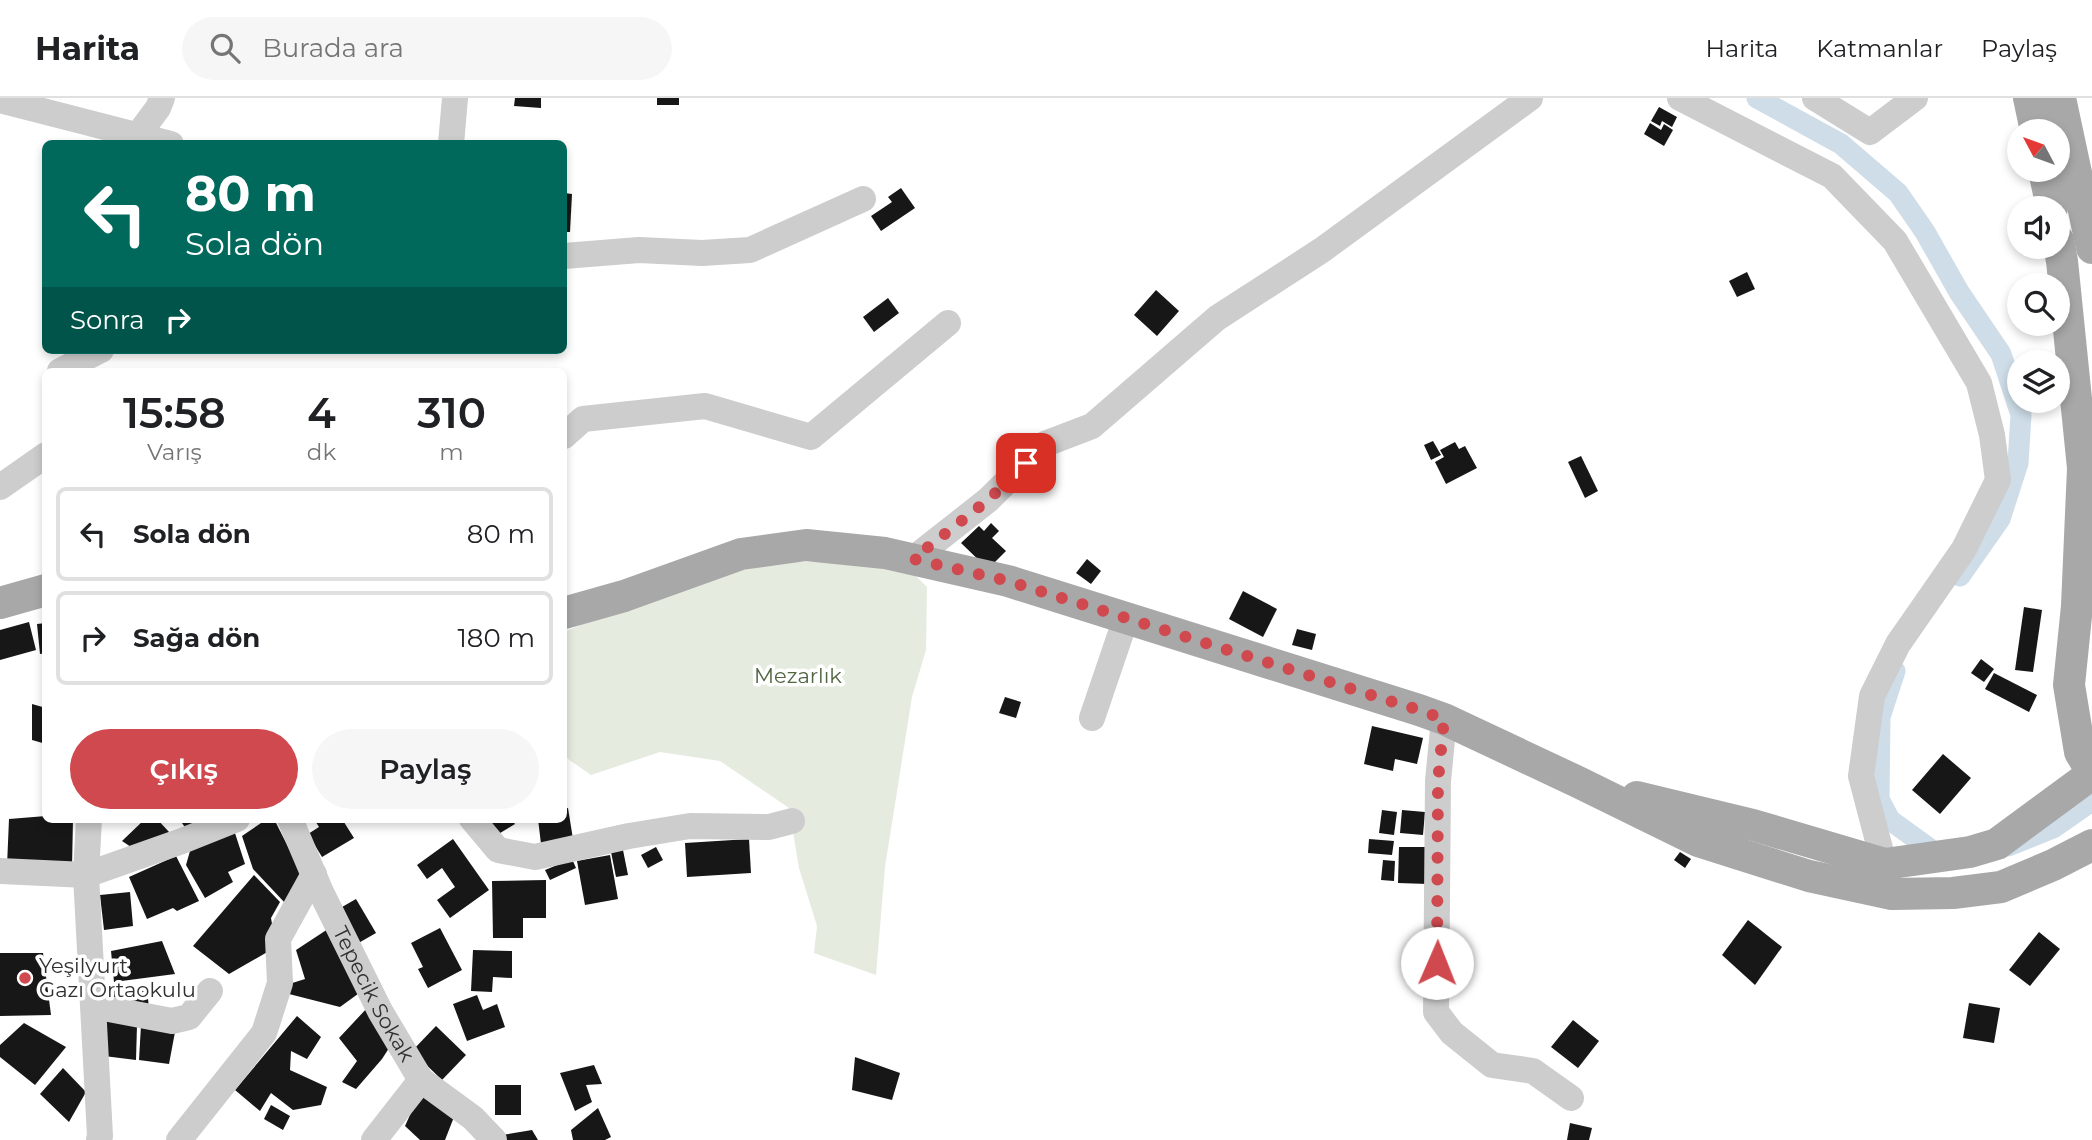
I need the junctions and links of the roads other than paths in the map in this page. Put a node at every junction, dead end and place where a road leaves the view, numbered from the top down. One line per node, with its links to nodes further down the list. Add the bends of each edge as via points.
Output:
1 (162, 98): 11 (street)
2 (455, 98): 13 (street)
3 (1530, 98): 24 (street, via 1322,250 1217,318 1092,426 1045,444 988,500)
4 (1680, 98): 39 (street, via 1832,176 1895,241 1979,383 1998,480 1964,549 1898,644 1872,696 1861,776)
5 (1815, 98): 6 (street, via 1870,132)
6 (1915, 98)
7 (2029, 98): 10 (main road)
8 (2060, 98): 15 (main road)
9 (0, 100): 11 (street)
10 (2033, 119)
11 (138, 135): 12 (street)
12 (156, 140)
13 (451, 140)
14 (863, 199): 16 (street, via 750,250)
15 (2092, 248)
16 (567, 256)
17 (2062, 259): 31 (main road, via 2083,468 2069,685 2080,752)
18 (948, 323): 21 (street, via 811,437 705,407 583,419)
19 (93, 354): 20 (street)
20 (66, 368)
21 (567, 433)
22 (42, 458): 23 (street)
23 (0, 487)
24 (913, 559): 27 (main road, via 806,545 741,554); 28 (main road, via 1008,581)
25 (42, 591): 26 (main road)
26 (0, 603)
27 (567, 612)
28 (1126, 618): 29 (street); 30 (main road)
29 (1092, 718)
30 (1444, 719): 32 (main road); 47 (street, via 1438,781 1436,1012 1452,1033 1492,1065 1533,1071)
31 (2092, 773): 39 (main road, via 1997,844)
32 (1578, 782): 39 (main road, via 1753,825); 43 (main road, via 1698,841 1809,876)
33 (792, 821): 37 (street, via 769,827 691,827 535,857 498,850)
34 (89, 823): 42 (street)
35 (227, 823): 42 (street)
36 (292, 823): 41 (street, Tepecik Sokak)
37 (475, 823)
38 (2092, 845): 43 (main road, via 2001,887)
39 (1885, 864): 43 (street)
40 (0, 870): 42 (street)
41 (314, 874): 46 (street, Tepecik Sokak, via 380,1011); 49 (street, via 278,939 280,983 264,1033)
42 (86, 875): 45 (street)
43 (1892, 894)
44 (210, 991): 45 (street, via 189,1017 172,1021)
45 (93, 1006): 48 (street)
46 (421, 1080): 50 (street); 51 (street, Tepecik Sokak, via 473,1118)
47 (1571, 1098)
48 (102, 1138)
49 (179, 1140)
50 (374, 1140)
51 (494, 1140)

